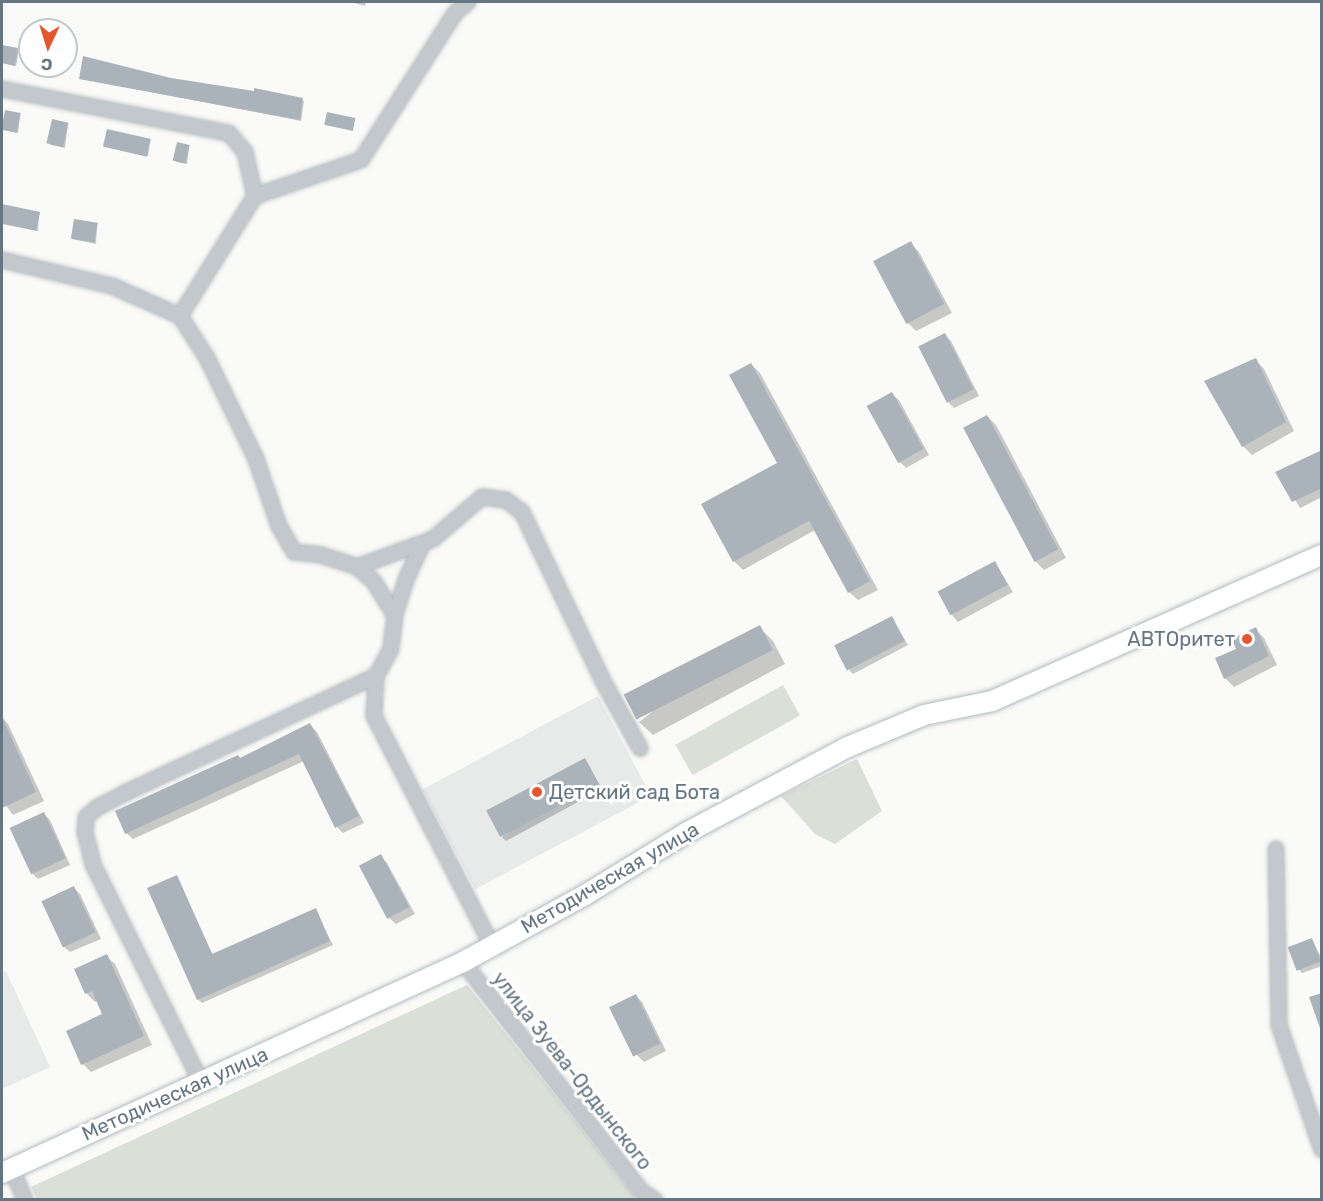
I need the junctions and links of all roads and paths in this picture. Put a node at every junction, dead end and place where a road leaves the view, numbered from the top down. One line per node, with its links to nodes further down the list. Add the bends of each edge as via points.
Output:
1 (468, 2): 3 (street, via 455,13 361,160)
2 (2, 89): 3 (street, via 229,133 245,152)
3 (255, 196): 5 (street)
4 (2, 260): 5 (street, via 112,286)
5 (180, 316): 8 (street, via 207,358 256,459 279,526 294,552 321,555)
6 (422, 545): 8 (street); 9 (street); 11 (street, via 482,497 506,501 522,512 603,681)
7 (1322, 555): 13 (main road, Методическая улица, via 992,701 924,716 848,747 686,833)
8 (357, 567): 9 (street, via 374,582)
9 (395, 615): 10 (street, via 391,649)
10 (376, 676): 13 (street, via 374,717); 15 (street, via 98,807 86,817 85,833 93,864)
11 (640, 748)
12 (1276, 849): 16 (street, via 1279,1025)
13 (492, 946): 14 (main road, Методическая улица)
14 (463, 962): 15 (main road, Методическая улица); 19 (street, улица Зуева-Ордынского, via 641,1191)
15 (201, 1082): 17 (main road, Методическая улица)
16 (1322, 1150)
17 (6, 1171): 18 (street)
18 (25, 1200)
19 (655, 1200)

